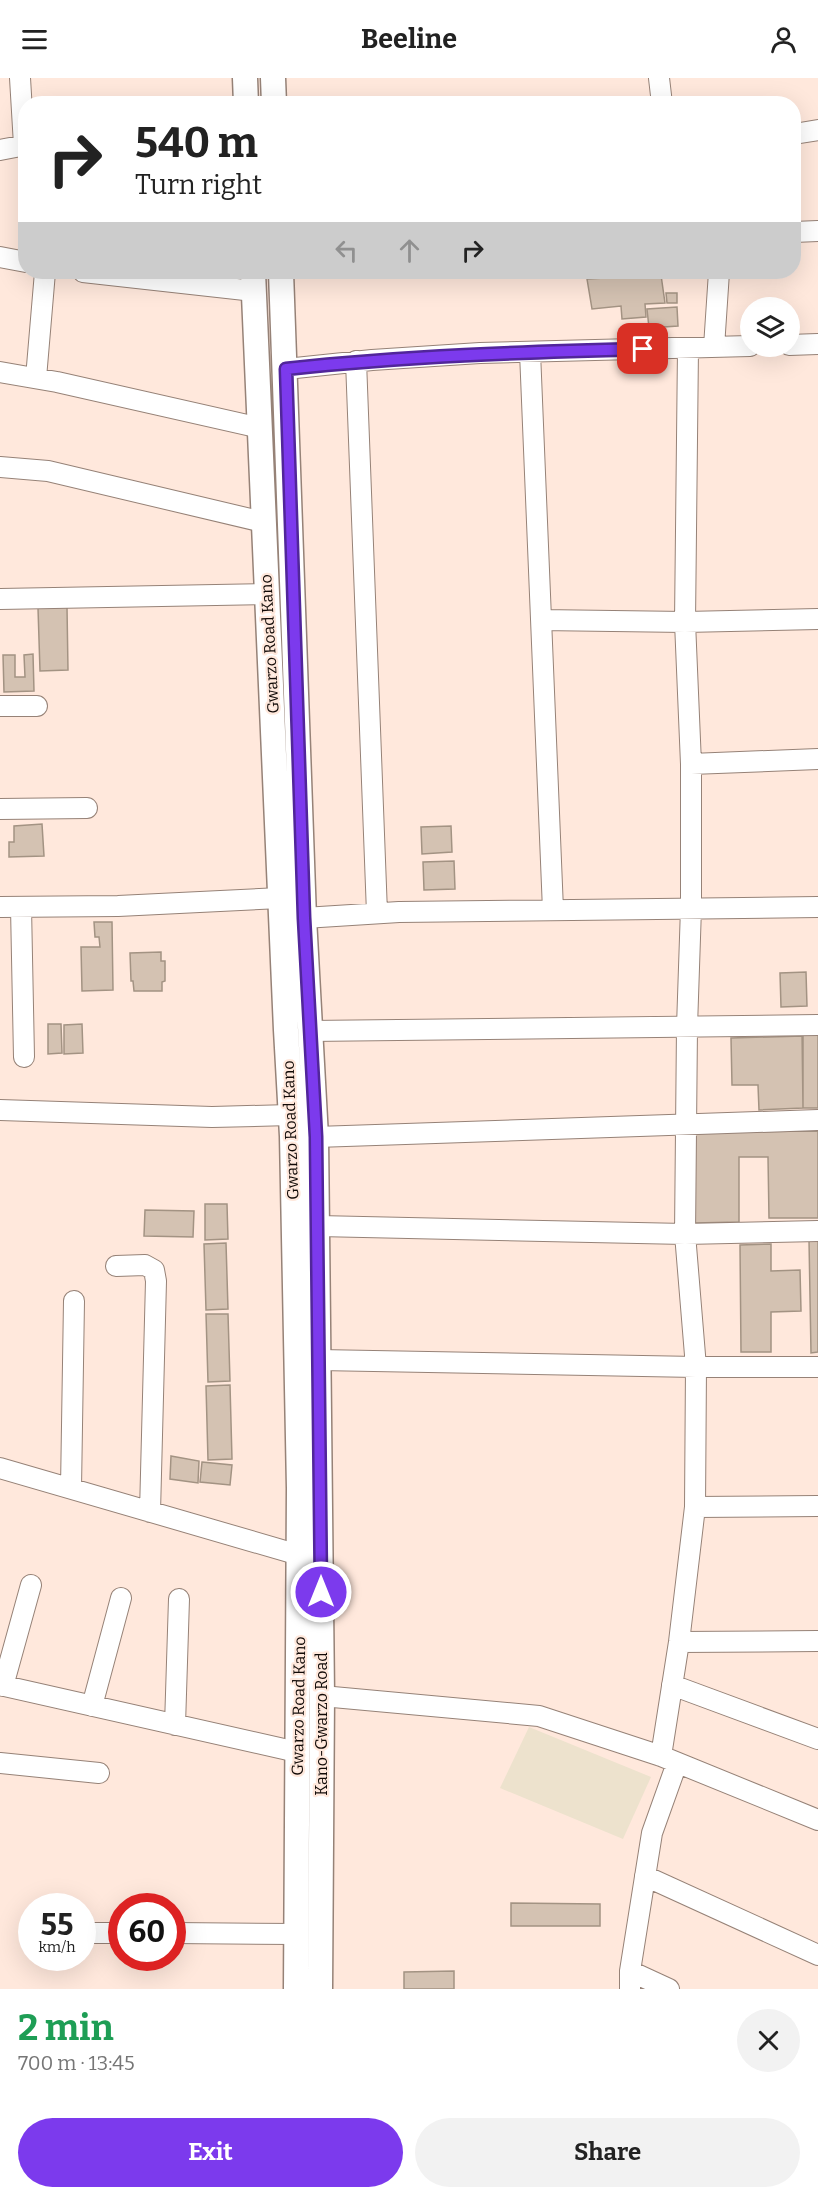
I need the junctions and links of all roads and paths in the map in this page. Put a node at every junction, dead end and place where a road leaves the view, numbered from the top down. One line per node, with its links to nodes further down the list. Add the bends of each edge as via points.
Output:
1 (20, 78): 5 (street)
2 (245, 78): 6 (main road)
3 (273, 78): 7 (main road)
4 (659, 78): 8 (street)
5 (21, 96)
6 (246, 96)
7 (274, 96)
8 (661, 96)
9 (818, 130): 10 (street)
10 (801, 133)
11 (18, 146): 12 (street)
12 (0, 150)
13 (818, 231): 14 (street)
14 (801, 232)
15 (0, 257): 16 (street)
16 (18, 260)
17 (44, 279): 31 (street)
18 (216, 279): 21 (street)
19 (281, 279): 29 (main road, Kano-Gwarzo Road)
20 (719, 279): 25 (street)
21 (254, 281): 32 (main road, Gwarzo Road Kano)
22 (818, 344): 23 (street)
23 (800, 345)
24 (740, 346): 25 (street)
25 (714, 347): 26 (street)
26 (688, 348): 27 (street); 39 (street)
27 (530, 352): 28 (street); 38 (street)
28 (356, 362): 29 (street); 54 (street)
29 (286, 369): 42 (main road, Kano-Gwarzo Road)
30 (0, 372): 31 (street)
31 (36, 378): 32 (street)
32 (260, 428): 34 (main road, Gwarzo Road Kano)
33 (0, 467): 34 (street, via 48,471)
34 (263, 522): 35 (main road, Gwarzo Road Kano)
35 (267, 594): 36 (street); 43 (main road, Gwarzo Road Kano)
36 (0, 599)
37 (818, 619): 39 (street)
38 (541, 620): 39 (street); 53 (street)
39 (685, 622): 45 (street)
40 (0, 706): 41 (street)
41 (37, 706)
42 (298, 755): 43 (main road); 55 (main road, Kano-Gwarzo Road)
43 (274, 758): 48 (main road, Gwarzo Road Kano)
44 (818, 759): 45 (street)
45 (691, 764): 52 (street)
46 (0, 808): 47 (street)
47 (87, 808)
48 (280, 898): 50 (street); 61 (main road, Gwarzo Road Kano)
49 (0, 907): 50 (street)
50 (21, 907): 59 (street)
51 (818, 907): 52 (street)
52 (691, 908): 53 (street); 57 (street)
53 (553, 910): 54 (street)
54 (377, 913): 55 (street)
55 (304, 918): 58 (main road, Kano-Gwarzo Road)
56 (818, 1025): 57 (street)
57 (687, 1027): 58 (street); 63 (street)
58 (309, 1031): 64 (main road, Kano-Gwarzo Road)
59 (24, 1057)
60 (0, 1110): 61 (street, via 212,1118)
61 (290, 1115): 78 (main road, Gwarzo Road Kano)
62 (818, 1120): 63 (street)
63 (686, 1125): 64 (street); 67 (street)
64 (316, 1137): 65 (main road, Kano-Gwarzo Road)
65 (318, 1226): 67 (street); 70 (main road, Kano-Gwarzo Road)
66 (818, 1231): 67 (street)
67 (685, 1234): 72 (street)
68 (116, 1266): 77 (street, via 145,1265 153,1270 156,1281)
69 (74, 1301): 74 (street)
70 (319, 1360): 72 (street); 86 (main road, Kano-Gwarzo Road)
71 (818, 1366): 72 (street)
72 (696, 1367): 76 (street)
73 (0, 1468): 74 (street)
74 (72, 1488): 77 (street)
75 (818, 1506): 76 (street)
76 (695, 1508): 83 (street)
77 (150, 1512): 78 (street)
78 (298, 1555): 90 (main road, Gwarzo Road Kano)
79 (31, 1585): 85 (street)
80 (121, 1598): 87 (street)
81 (179, 1599): 88 (street)
82 (818, 1641): 83 (street)
83 (679, 1642): 84 (street)
84 (672, 1685): 89 (street); 91 (street)
85 (2, 1686): 87 (street)
86 (322, 1696): 91 (street, via 539,1716); 101 (main road, Kano-Gwarzo Road)
87 (92, 1706): 88 (street)
88 (176, 1725): 90 (street)
89 (818, 1739)
90 (297, 1752): 97 (main road, Gwarzo Road Kano)
91 (669, 1759): 94 (street); 95 (street)
92 (0, 1763): 93 (street)
93 (99, 1773)
94 (818, 1820)
95 (645, 1876): 98 (street); 99 (street)
96 (186, 1933): 97 (street)
97 (297, 1934): 100 (main road, Gwarzo Road Kano)
98 (818, 1955)
99 (630, 1980): 102 (street)
100 (296, 1989)
101 (320, 1989)
102 (669, 1989)

